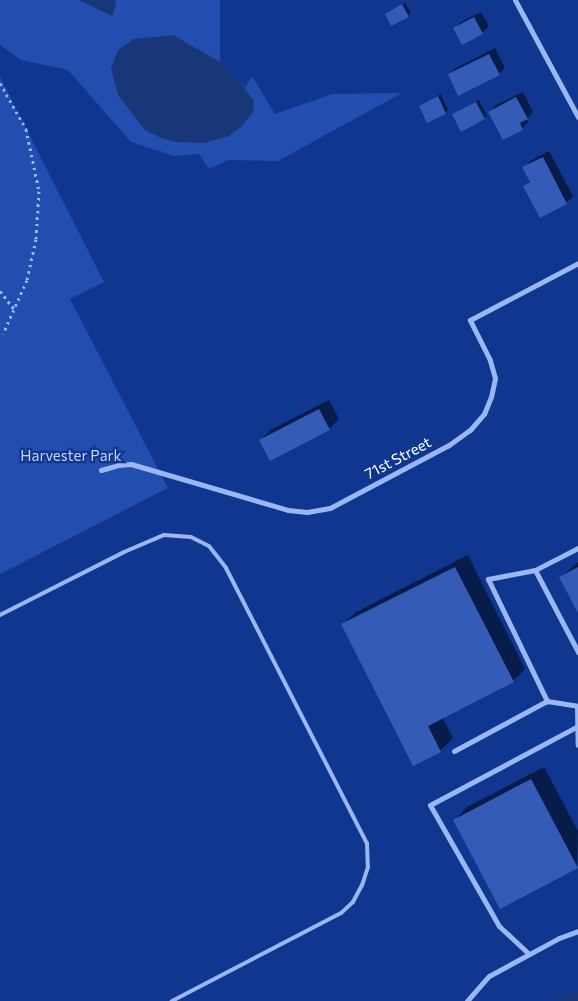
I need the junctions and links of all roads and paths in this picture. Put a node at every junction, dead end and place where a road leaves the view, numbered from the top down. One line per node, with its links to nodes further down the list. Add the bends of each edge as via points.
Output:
1 (515, 0): 3 (street)
2 (0, 83): 6 (path, via 26,128 39,191 36,239 27,280)
3 (578, 117)
4 (578, 263): 8 (street, 71st Street, via 470,320 490,360 494,378 484,414 470,430 449,445 330,508 307,512 288,510 131,464)
5 (0, 291): 6 (path)
6 (15, 310): 7 (path)
7 (3, 334)
8 (101, 470)
9 (578, 548): 10 (street)
10 (535, 570): 12 (street); 13 (street, via 488,579)
11 (0, 615): 20 (lane, via 124,552 164,536 191,537 210,546 226,568 367,844 368,867 362,885 353,902 340,913)
12 (578, 652)
13 (547, 701): 14 (street); 17 (street)
14 (578, 706): 15 (street)
15 (578, 726): 16 (street); 19 (street, via 430,805 499,926)
16 (578, 745)
17 (454, 751)
18 (578, 931): 19 (street)
19 (529, 954): 21 (street, via 489,976)
20 (172, 1001)
21 (467, 1001)

